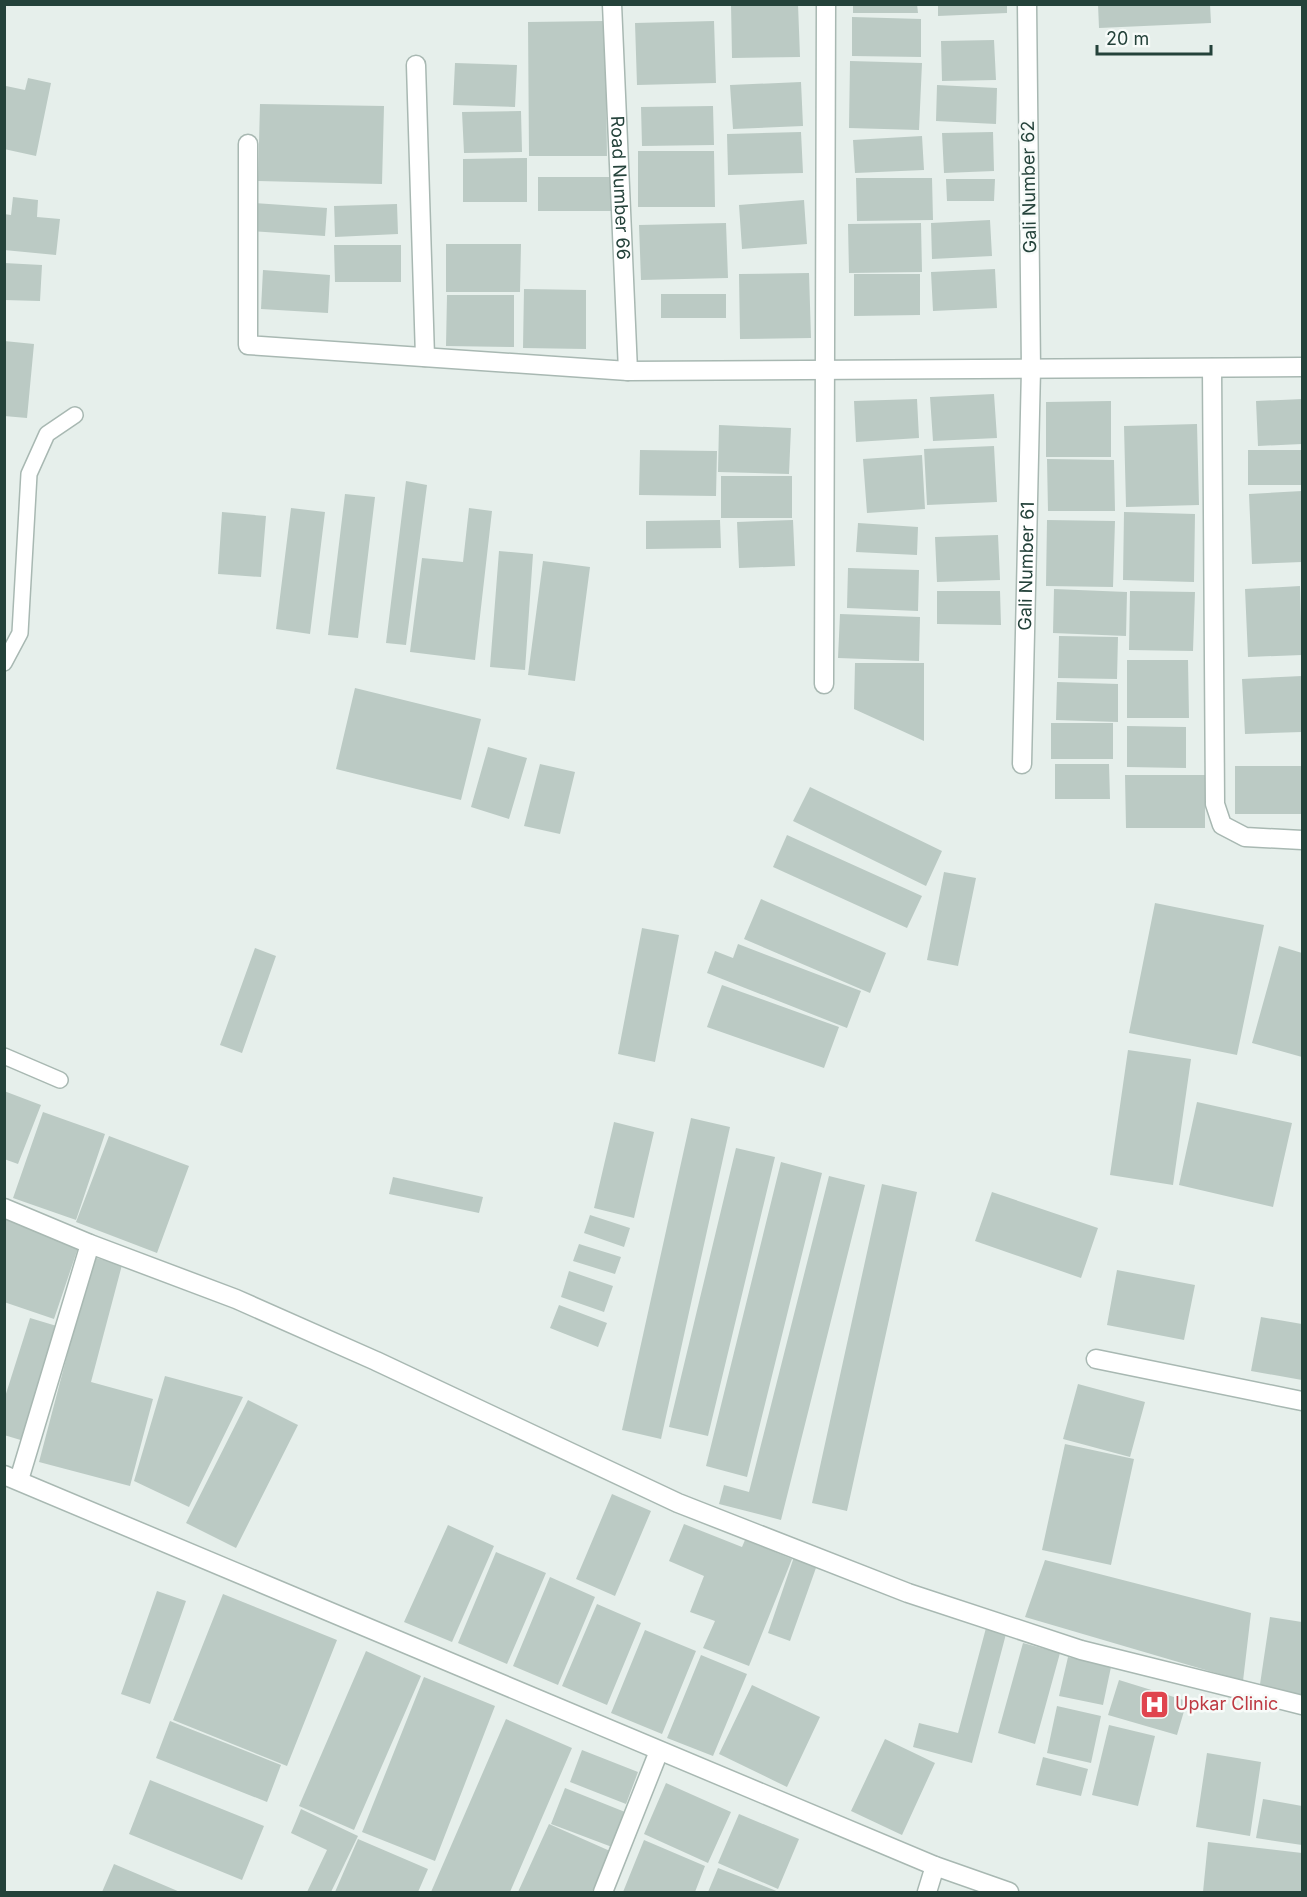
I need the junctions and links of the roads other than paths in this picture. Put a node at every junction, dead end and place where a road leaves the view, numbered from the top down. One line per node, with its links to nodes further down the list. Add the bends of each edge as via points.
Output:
1 (612, 4): 11 (street, Road Number 66)
2 (826, 4): 10 (street)
3 (1027, 4): 9 (street, Gali Number 62)
4 (416, 65): 6 (street)
5 (248, 144): 6 (street, via 248,345)
6 (425, 357): 11 (street)
7 (1302, 367): 8 (street)
8 (1212, 368): 9 (street); 16 (street, via 1215,804 1222,825 1245,837)
9 (1031, 369): 10 (street); 15 (street, Gali Number 61)
10 (825, 370): 11 (street); 14 (street)
11 (628, 371)
12 (75, 415): 13 (lane, via 47,434 29,474 20,633)
13 (4, 663)
14 (824, 684)
15 (1022, 764)
16 (1302, 840)
17 (4, 1056): 18 (lane)
18 (60, 1080)
19 (4, 1208): 20 (street)
20 (90, 1244): 23 (street); 24 (street, via 279,1318 678,1503 908,1593 1081,1650)
21 (1096, 1359): 22 (street)
22 (1302, 1401)
23 (12, 1478): 25 (street)
24 (1302, 1705)
25 (659, 1751): 26 (street); 27 (street)
26 (935, 1866): 28 (street); 29 (street)
27 (603, 1893)
28 (927, 1893)
29 (1009, 1893)

